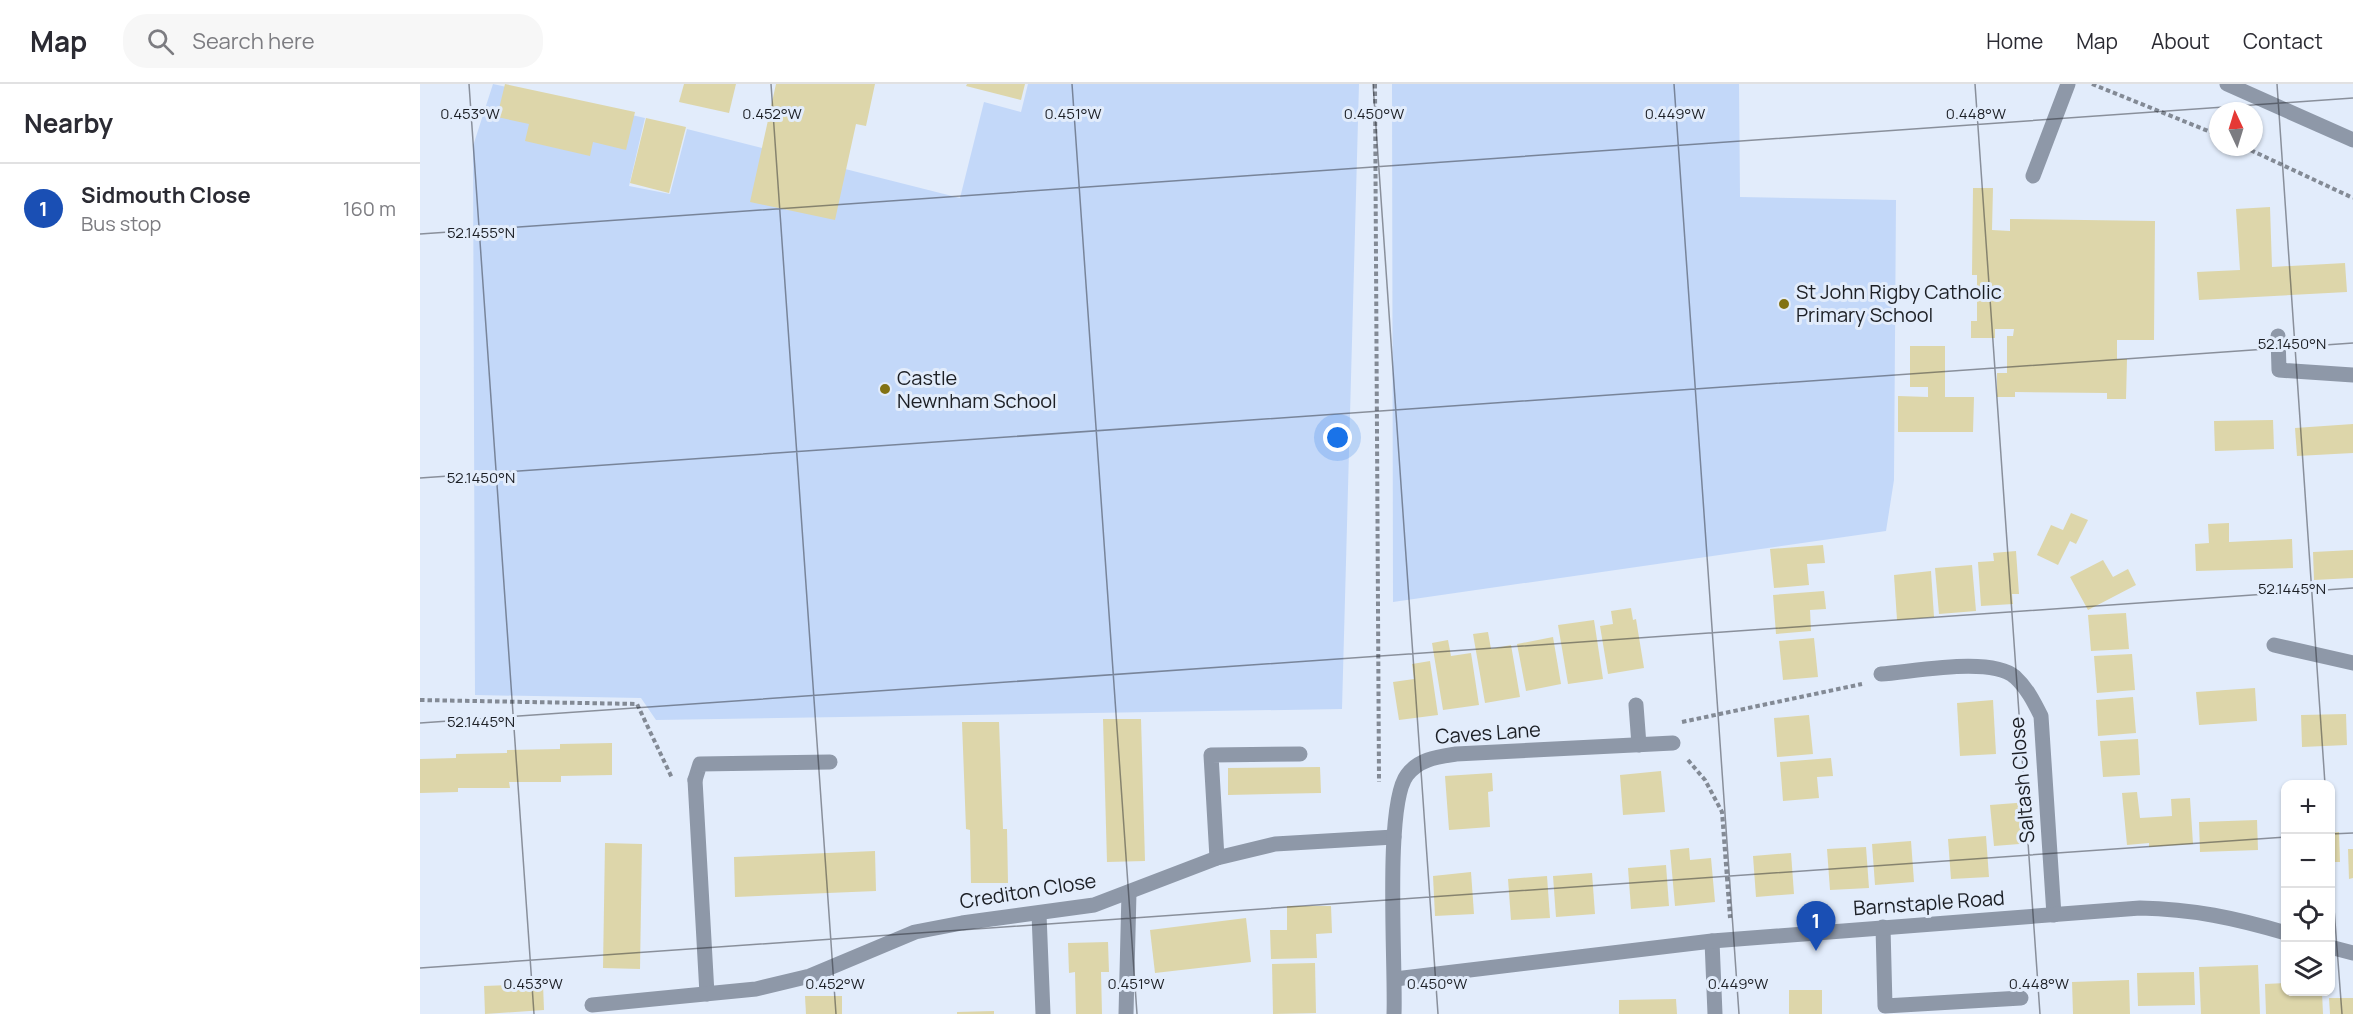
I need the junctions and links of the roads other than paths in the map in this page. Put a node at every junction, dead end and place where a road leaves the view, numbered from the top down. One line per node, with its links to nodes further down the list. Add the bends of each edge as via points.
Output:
1 (2068, 84): 4 (street)
2 (2227, 84): 3 (street)
3 (2353, 140)
4 (2033, 176)
5 (2278, 336): 6 (street, via 2279,370)
6 (2353, 375)
7 (2274, 645): 8 (street)
8 (2353, 663)
9 (1881, 674): 19 (street, Saltash Close, via 1971,667 1997,669 2014,675 2028,691 2041,716)
10 (1636, 705): 12 (street)
11 (1673, 743): 12 (street, Caves Lane)
12 (1639, 745): 15 (street, Caves Lane, via 1428,758 1407,775 1397,798)
13 (1300, 754): 16 (street, via 1211,755)
14 (830, 762): 26 (street, via 699,764 695,780)
15 (1394, 837): 16 (street, Crediton Close, via 1275,844); 25 (street, Caves Lane)
16 (1217, 858): 17 (street, Crediton Close)
17 (1129, 892): 18 (street, Crediton Close, via 1094,905); 31 (street)
18 (1039, 914): 26 (street, Crediton Close, via 915,932 810,976 756,989); 30 (street)
19 (2054, 915): 20 (street, Barnstaple Road); 21 (street, Barnstaple Road, via 2140,908 2184,909)
20 (1883, 927): 22 (street, Barnstaple Road); 27 (street, via 1885,1006)
21 (2281, 932)
22 (1712, 941): 25 (street, Barnstaple Road); 33 (street)
23 (2335, 948): 24 (street)
24 (2353, 953)
25 (1395, 980): 32 (street, Caves Lane)
26 (707, 994): 29 (street, Crediton Close)
27 (2021, 998)
28 (592, 1005): 29 (street, Crediton Close)
29 (631, 1008)
30 (1043, 1014)
31 (1126, 1014)
32 (1394, 1014)
33 (1715, 1014)

